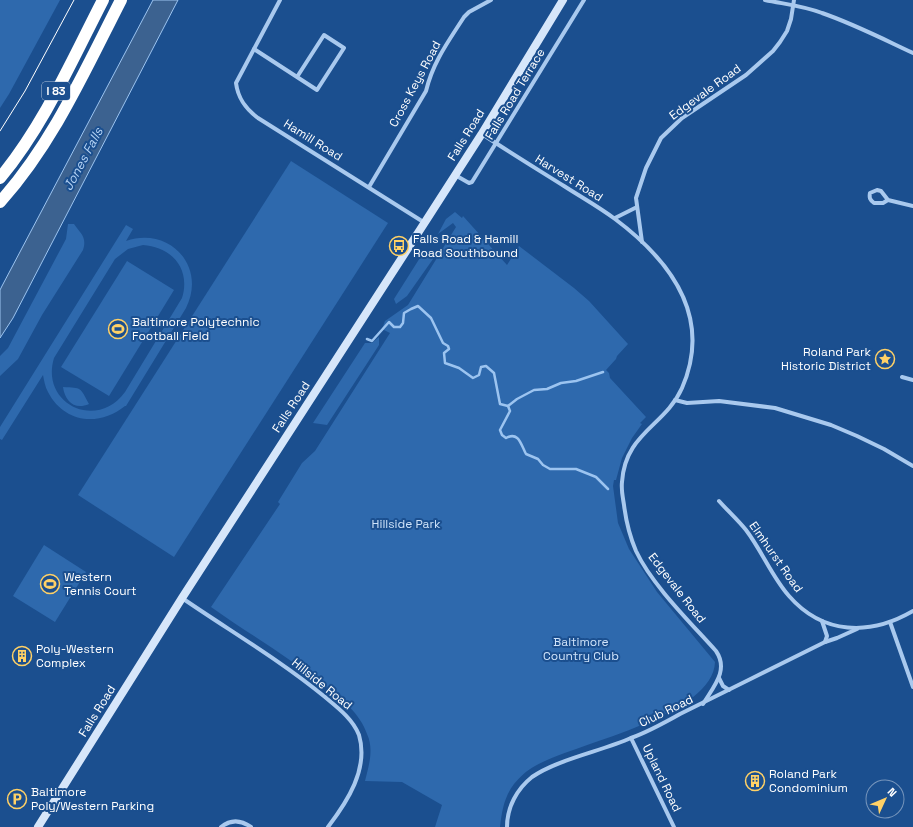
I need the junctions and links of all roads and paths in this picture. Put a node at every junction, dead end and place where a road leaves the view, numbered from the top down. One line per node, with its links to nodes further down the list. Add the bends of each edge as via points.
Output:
1 (103, 0): 16 (highway, I 83, via 37,125)
2 (121, 0): 19 (highway, I 83, via 47,139 16,184)
3 (280, 0): 10 (street, Hamill Road)
4 (491, 0): 17 (street, Cross Keys Road, via 468,12 464,17 430,73 426,90)
5 (563, 0): 13 (main road, Falls Road)
6 (584, 0): 14 (street, Falls Road Terrace)
7 (765, 0): 9 (street)
8 (794, 0): 9 (street, Edgevale Road)
9 (793, 5): 11 (street, via 821,12 848,23); 21 (street, Edgevale Road, via 787,31 773,51 746,75 682,118 661,138 646,168 636,198)
10 (254, 49): 12 (street); 17 (street, Hamill Road, via 236,83 242,103 258,118)
11 (913, 54)
12 (296, 77): 12 (street, via 316,90 344,48 324,35)
13 (481, 134): 14 (street, Harvest Road); 15 (main road, Falls Road)
14 (496, 144): 15 (street, Falls Road Terrace, via 472,182 469,183); 22 (street, Harvest Road)
15 (456, 175): 23 (main road, Falls Road)
16 (0, 178)
17 (369, 187): 23 (street, Hamill Road)
18 (888, 200): 18 (street, via 877,190 869,196 874,203); 20 (street)
19 (0, 202)
20 (913, 206)
21 (636, 207): 22 (street); 24 (street, Edgevale Road)
22 (615, 218): 24 (street, Harvest Road)
23 (425, 223): 30 (main road, Falls Road)
24 (642, 242): 27 (street, Edgevale Road, via 678,287 687,303 691,318 691,362)
25 (902, 377): 26 (street)
26 (913, 380)
27 (675, 400): 28 (street, via 686,403 719,402 775,408 831,425 884,449); 36 (street, Edgevale Road, via 635,443 627,456 622,483 625,513 633,543 645,566 719,656 722,664)
28 (913, 466)
29 (719, 501): 32 (street, Elmhurst Road, via 746,530 789,596 806,612)
30 (182, 598): 41 (main road, Falls Road); 44 (street, Hillside Road, via 307,682 335,705 356,729 361,745 357,778 347,799)
31 (913, 611): 33 (street, Club Road)
32 (822, 620): 34 (street, Club Road, via 835,626); 35 (street)
33 (890, 622): 34 (street, Club Road); 37 (street)
34 (857, 629): 35 (street, Club Road)
35 (825, 642): 38 (street, Club Road)
36 (719, 678): 38 (street, via 723,686); 39 (street, Edgevale Road)
37 (913, 687)
38 (729, 690): 39 (street, Club Road)
39 (703, 704): 40 (street, Club Road)
40 (631, 738): 45 (street, Club Road, via 540,772 514,798); 46 (street, Upland Road)
41 (38, 827)
42 (221, 827): 43 (street, via 233,821)
43 (251, 827)
44 (328, 827)
45 (507, 827)
46 (674, 827)

